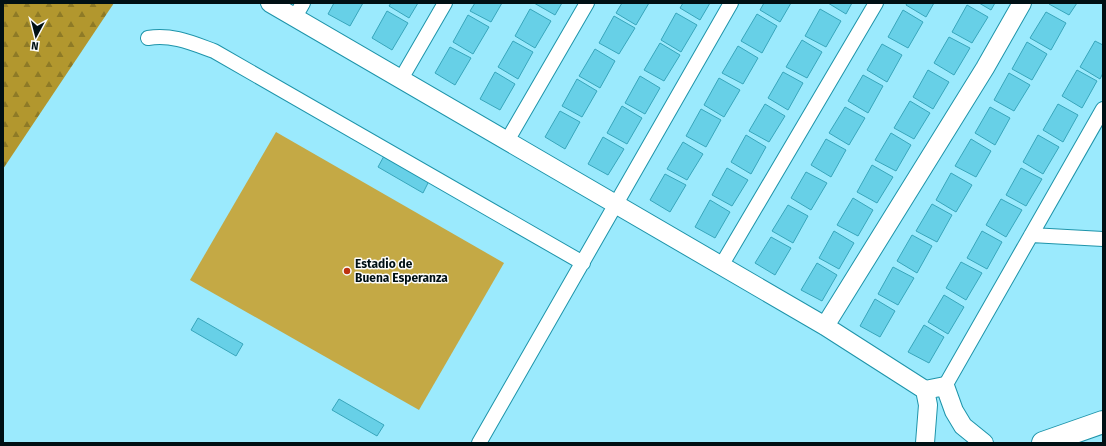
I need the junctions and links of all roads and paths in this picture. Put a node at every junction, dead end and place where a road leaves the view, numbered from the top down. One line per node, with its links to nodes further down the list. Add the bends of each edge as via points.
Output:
1 (270, 3): 7 (street)
2 (445, 3): 9 (street)
3 (588, 3): 11 (street)
4 (731, 3): 12 (street)
5 (876, 3): 16 (street)
6 (1022, 3): 17 (street, via 985,68)
7 (299, 10): 9 (street)
8 (148, 38): 15 (street, via 174,38 214,51)
9 (401, 79): 11 (street)
10 (1103, 109): 13 (street)
11 (507, 141): 12 (street)
12 (615, 204): 15 (street); 16 (street)
13 (1031, 235): 14 (street); 18 (street)
14 (1103, 239)
15 (583, 263): 21 (street)
16 (721, 266): 17 (street)
17 (825, 326): 19 (street)
18 (945, 386): 19 (street); 23 (street, via 954,411 963,426)
19 (925, 390): 22 (street, via 928,404)
20 (1103, 422): 24 (highway)
21 (479, 443)
22 (925, 443)
23 (984, 443)
24 (1043, 443)

